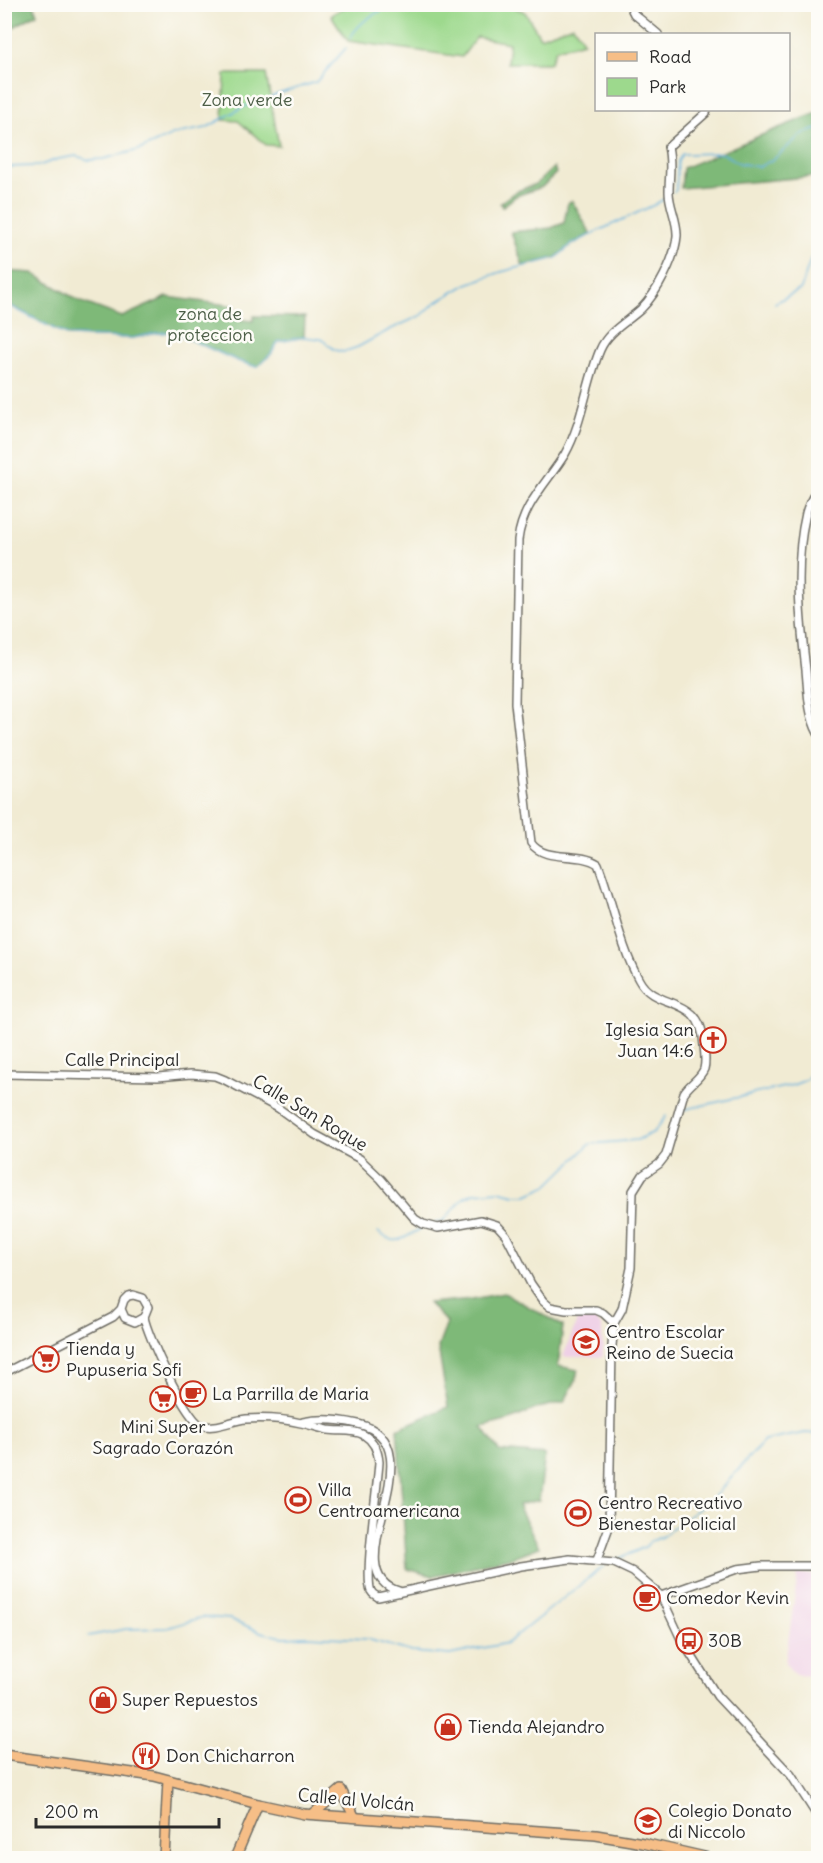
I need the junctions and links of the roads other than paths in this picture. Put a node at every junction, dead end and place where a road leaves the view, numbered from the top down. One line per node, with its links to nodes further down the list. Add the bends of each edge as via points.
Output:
1 (629, 4): 2 (street, via 634,14)
2 (657, 33)
3 (707, 111): 13 (street, via 668,147 672,161 669,193 677,236 668,268 656,293 604,342 568,447 524,514 517,549 515,703 531,843 542,852 598,864 622,944 639,981 649,993 690,1010 704,1038 705,1067 684,1094 666,1155 634,1188 631,1269 622,1309)
4 (819, 488): 5 (street, via 806,513 799,582 808,696)
5 (819, 733)
6 (4, 1074): 7 (street, Calle Principal, via 148,1077 191,1074 216,1076)
7 (237, 1086): 13 (street, Calle San Roque, via 360,1159 423,1224 438,1228 481,1220 496,1225 549,1307 596,1310)
8 (121, 1310): 9 (street); 10 (street, via 128,1296 138,1295 148,1307); 11 (street)
9 (113, 1317): 11 (street); 15 (street)
10 (144, 1317): 12 (street); 14 (street)
11 (125, 1318): 12 (street)
12 (135, 1322): 14 (street)
13 (614, 1323): 19 (street, via 609,1527)
14 (146, 1329): 17 (street, via 186,1408 198,1423 212,1426 246,1419)
15 (4, 1373)
16 (334, 1420): 17 (street); 18 (street); 21 (street, via 369,1426 388,1446 388,1496 377,1534 376,1558 380,1579 386,1587)
17 (300, 1423): 18 (street)
18 (333, 1430): 21 (street, via 364,1436 378,1451 369,1584 378,1597)
19 (597, 1560): 21 (street, via 570,1559 522,1566); 22 (street, via 633,1572)
20 (819, 1566): 22 (street, via 737,1569)
21 (401, 1592)
22 (661, 1596): 28 (street, via 681,1639 717,1696 791,1775)
23 (4, 1755): 24 (main road, Calle al Volcán)
24 (168, 1780): 25 (main road, Calle al Volcán); 29 (main road)
25 (258, 1804): 26 (main road, Calle al Volcán); 30 (main road)
26 (313, 1814): 27 (main road, Calle al Volcán); 27 (main road, via 341,1790)
27 (354, 1816): 31 (main road, Calle al Volcán, via 596,1835)
28 (819, 1817)
29 (164, 1858)
30 (235, 1858)
31 (709, 1858)

